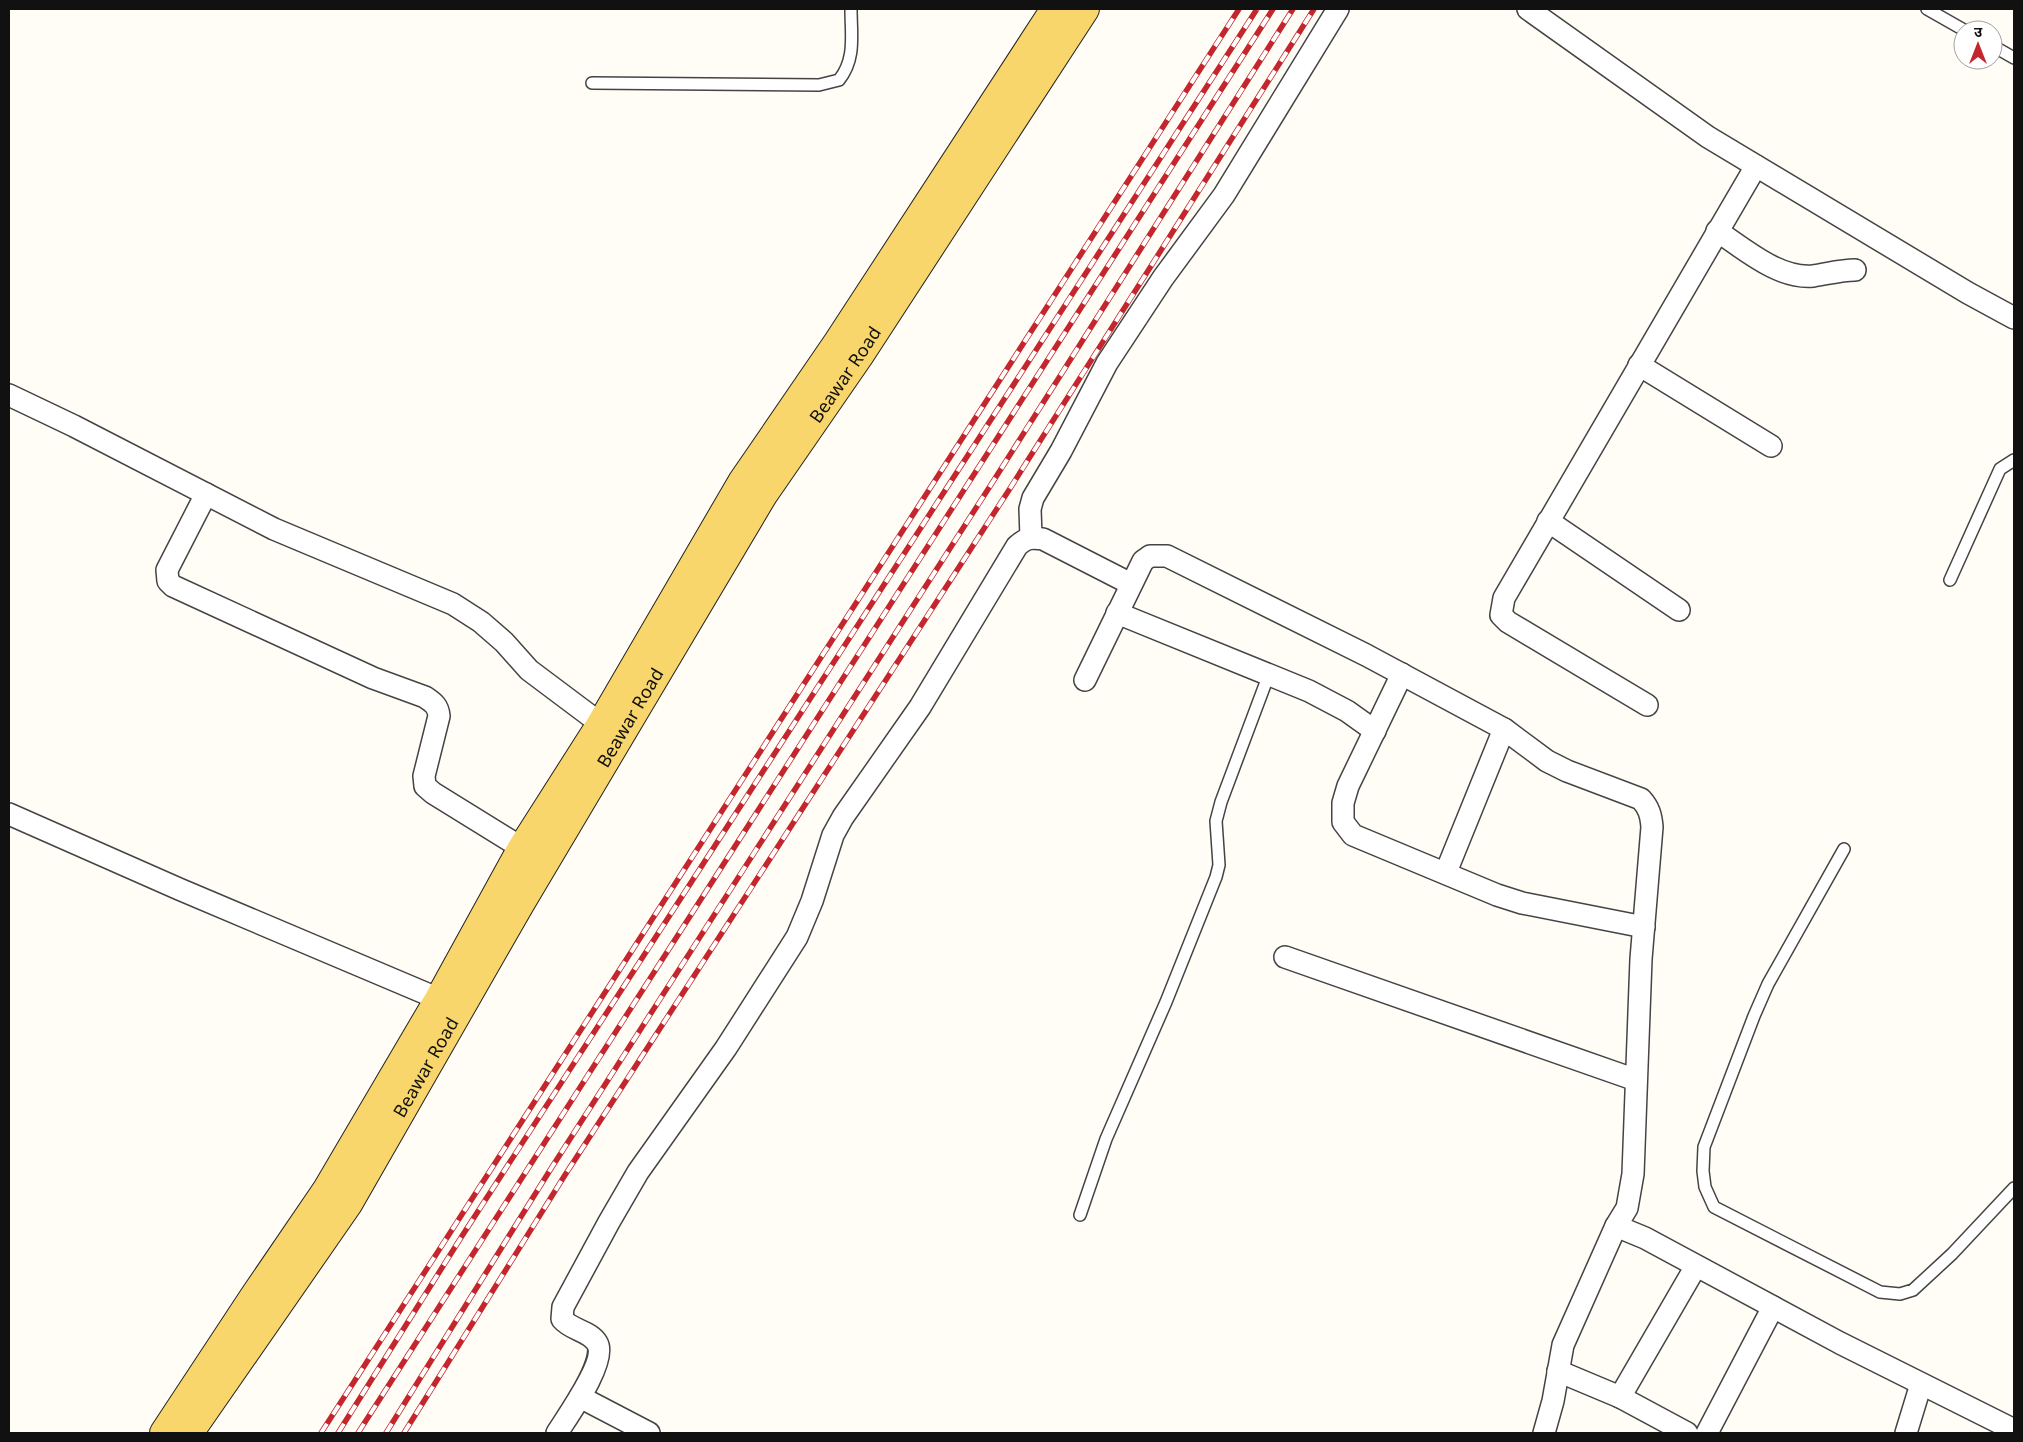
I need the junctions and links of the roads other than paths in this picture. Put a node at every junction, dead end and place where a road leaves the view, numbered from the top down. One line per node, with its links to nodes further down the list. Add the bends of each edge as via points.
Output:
1 (851, 9): 10 (lane, via 848,69 839,80 819,84)
2 (1055, 9): 30 (main road, Beawar Road, via 838,342 742,482)
3 (1085, 9): 52 (main road, Beawar Road, via 859,356 764,495 520,904 348,1204)
4 (1338, 9): 21 (street, via 1224,195 1163,278 1108,363 1032,498)
5 (1528, 9): 11 (street, via 1708,137)
6 (1927, 9): 7 (lane)
7 (1953, 24)
8 (2003, 52): 9 (lane)
9 (2014, 58)
10 (592, 83)
11 (1756, 166): 12 (street); 14 (street)
12 (1717, 231): 13 (street, via 1765,262 1795,274 1812,276); 15 (street)
13 (1855, 270)
14 (2014, 318)
15 (1639, 365): 17 (street); 20 (street)
16 (9, 395): 19 (street)
17 (1771, 446)
18 (2014, 460): 22 (lane, via 2000,469)
19 (206, 494): 30 (street, via 274,530 453,604 481,622 529,670); 34 (street, via 167,570 168,581 373,678 433,702 440,716 424,776 425,786)
20 (1548, 522): 24 (street); 29 (street, via 1504,598 1501,615)
21 (1031, 537): 23 (street, via 1049,542); 48 (street, via 1017,546 920,707 843,816 833,835 797,937 726,1048 638,1172 563,1307 562,1320 593,1338 599,1349 595,1368)
22 (1950, 580)
23 (1131, 584): 25 (street); 27 (street, via 1143,561 1150,556 1167,556)
24 (1679, 610)
25 (1117, 613): 26 (street); 28 (street)
26 (1269, 674): 32 (street, via 1347,711); 42 (lane, via 1216,821 1219,865 1216,877 1106,1139)
27 (1402, 674): 31 (street); 32 (street)
28 (1085, 680)
29 (1648, 705)
30 (601, 724): 34 (main road, Beawar Road)
31 (1504, 729): 36 (street); 37 (street, via 1547,761 1641,799 1647,806 1652,827)
32 (1374, 731): 36 (street, via 1348,786 1343,803 1343,822 1353,835)
33 (9, 814): 39 (street)
34 (522, 848): 39 (main road, Beawar Road)
35 (1844, 849): 41 (lane, via 1768,984 1704,1147 1705,1187 1714,1207 1880,1292 1900,1294 1913,1290 1932,1273)
36 (1446, 872): 37 (street, via 1522,903)
37 (1644, 927): 40 (street)
38 (1285, 956): 40 (street)
39 (440, 999): 51 (main road, Beawar Road, via 326,1190)
40 (1636, 1080): 43 (street, via 1631,1188 1627,1208)
41 (2014, 1188)
42 (1080, 1215)
43 (1616, 1226): 44 (street); 46 (street, via 1563,1345)
44 (1696, 1266): 45 (street); 49 (street)
45 (1773, 1307): 47 (street); 57 (street)
46 (1558, 1371): 49 (street); 55 (street)
47 (1922, 1384): 50 (street); 58 (street)
48 (580, 1396): 53 (street); 54 (street)
49 (1620, 1396): 56 (street)
50 (2014, 1430)
51 (164, 1433)
52 (189, 1433)
53 (558, 1433)
54 (649, 1433)
55 (1544, 1433)
56 (1687, 1433)
57 (1707, 1433)
58 (1906, 1433)

